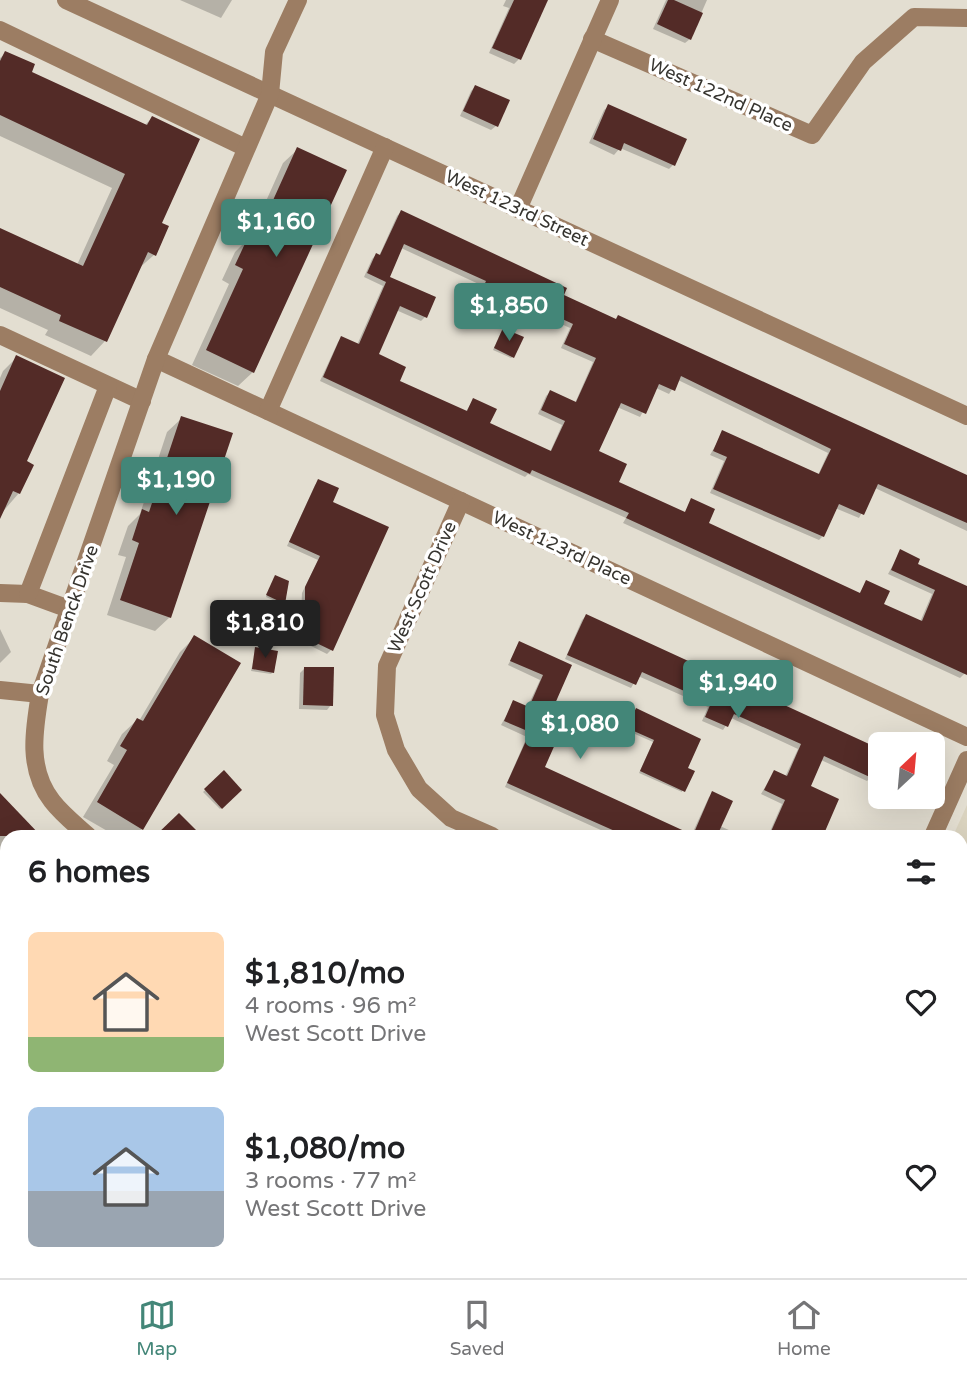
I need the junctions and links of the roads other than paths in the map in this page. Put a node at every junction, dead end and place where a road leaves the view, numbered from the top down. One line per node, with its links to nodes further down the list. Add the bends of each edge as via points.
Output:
1 (66, 0): 7 (street, West 123rd Street)
2 (298, 0): 7 (street, South Benck Drive, via 274,52)
3 (610, 0): 6 (street)
4 (967, 18): 6 (street, West 122nd Place, via 914,17 863,62 812,135)
5 (0, 30): 9 (street)
6 (592, 39): 10 (street)
7 (270, 94): 8 (street, West 123rd Street); 9 (street, South Benck Drive)
8 (385, 147): 10 (street, West 123rd Street); 15 (street)
9 (246, 148): 12 (street, South Benck Drive)
10 (518, 209): 16 (street, West 123rd Street)
11 (0, 335): 13 (street)
12 (156, 359): 14 (street, South Benck Drive); 15 (street, West 123rd Place)
13 (108, 386): 14 (street); 19 (street)
14 (142, 401): 20 (street, South Benck Drive)
15 (268, 411): 17 (street, West 123rd Place)
16 (967, 416)
17 (461, 500): 23 (street, West 123rd Place); 26 (street, West Scott Drive, via 387,666 385,715 396,750 419,789 451,818)
18 (0, 593): 19 (street)
19 (28, 594): 20 (street)
20 (69, 609): 22 (street, South Benck Drive)
21 (0, 690): 22 (street)
22 (40, 694): 25 (street, South Benck Drive, via 33,734 40,780 52,801)
23 (967, 737)
24 (967, 760): 27 (street)
25 (82, 830)
26 (478, 830)
27 (936, 830)

